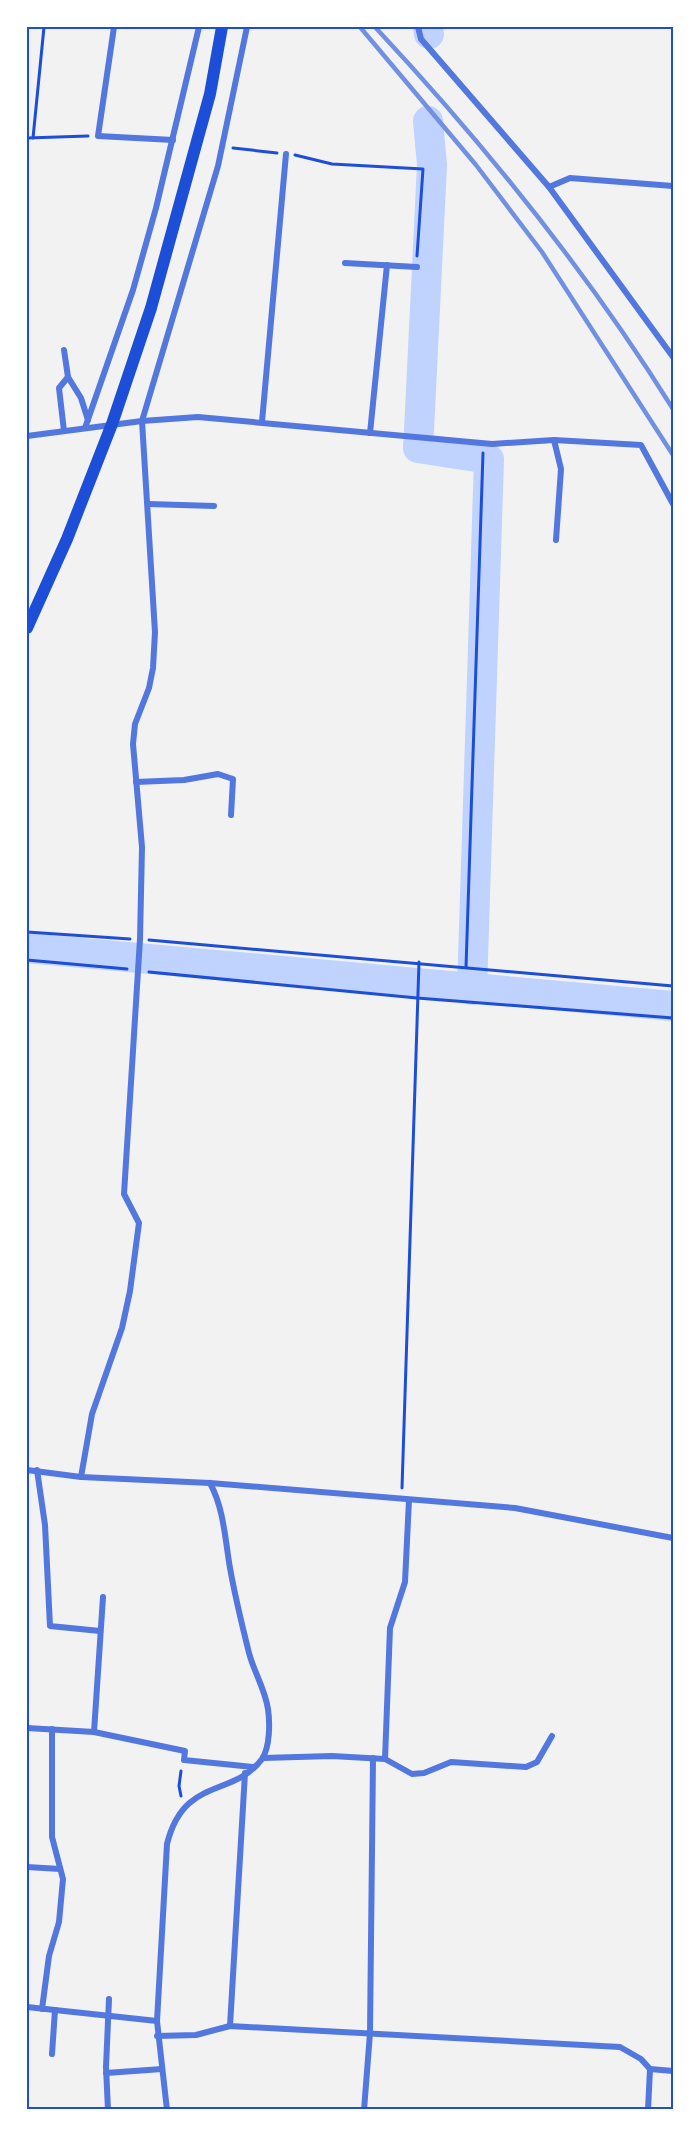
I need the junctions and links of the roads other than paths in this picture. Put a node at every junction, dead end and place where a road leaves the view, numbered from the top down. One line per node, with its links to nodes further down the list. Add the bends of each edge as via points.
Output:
1 (114, 27): 6 (street, via 98,136)
2 (199, 27): 6 (street)
3 (222, 27): 19 (main road, via 210,94 151,308)
4 (247, 27): 17 (street, via 222,147)
5 (418, 27): 9 (street, via 425,43)
6 (173, 140): 16 (street, via 133,290)
7 (286, 154): 18 (street)
8 (673, 186): 9 (street, via 570,178)
9 (549, 187): 14 (street)
10 (345, 263): 11 (street)
11 (387, 265): 12 (street); 22 (street)
12 (417, 267)
13 (64, 350): 15 (street)
14 (673, 357)
15 (68, 377): 16 (street, via 81,398); 21 (street, via 59,388)
16 (88, 421): 20 (street)
17 (142, 421): 18 (street, via 198,417); 19 (street); 25 (street)
18 (262, 422): 22 (street)
19 (112, 424): 20 (street); 29 (main road)
20 (85, 428): 21 (street)
21 (64, 431): 23 (street)
22 (370, 433): 24 (street, via 483,443)
23 (27, 436)
24 (554, 440): 26 (street, via 641,444); 28 (street, via 561,468)
25 (148, 504): 27 (street); 30 (street, via 155,632 149,688 135,724)
26 (673, 504)
27 (214, 506)
28 (556, 540)
29 (27, 628)
30 (136, 782): 31 (street, via 218,774 233,779); 34 (street, via 142,847 140,942 124,1194 139,1223 127,1311 92,1414)
31 (231, 815)
32 (27, 1470): 33 (street)
33 (38, 1470): 34 (street); 39 (street, via 50,1626)
34 (81, 1477): 35 (street)
35 (210, 1484): 36 (street); 44 (street, via 219,1500 247,1644 268,1710)
36 (406, 1500): 37 (street, via 515,1508); 46 (street, via 405,1582 390,1628)
37 (673, 1538)
38 (103, 1597): 39 (street)
39 (100, 1631): 42 (street)
40 (27, 1728): 41 (street)
41 (52, 1729): 42 (street); 50 (street, via 52,1827)
42 (94, 1732): 47 (street, via 185,1751 184,1760)
43 (552, 1736): 46 (street, via 537,1762 526,1767 451,1762 412,1774)
44 (263, 1758): 45 (street); 47 (street)
45 (373, 1758): 46 (street); 58 (street)
46 (385, 1759)
47 (253, 1767): 48 (street)
48 (245, 1773): 56 (street, via 202,1793 186,1806 171,1829); 57 (street)
49 (27, 1867): 50 (street)
50 (60, 1869): 53 (street, via 63,1879 59,1922 49,1956)
51 (109, 1999): 55 (street)
52 (27, 2007): 53 (street)
53 (42, 2009): 54 (street)
54 (55, 2010): 55 (street); 60 (street)
55 (107, 2016): 56 (street); 64 (street)
56 (157, 2021): 59 (street)
57 (230, 2026): 58 (street); 59 (street, via 196,2035)
58 (370, 2033): 62 (street, via 620,2047); 67 (street)
59 (157, 2036): 61 (street)
60 (52, 2054)
61 (162, 2069): 64 (street); 66 (street)
62 (650, 2069): 63 (street); 68 (street)
63 (673, 2071)
64 (106, 2073): 65 (street)
65 (108, 2110)
66 (167, 2110)
67 (364, 2110)
68 (648, 2110)

